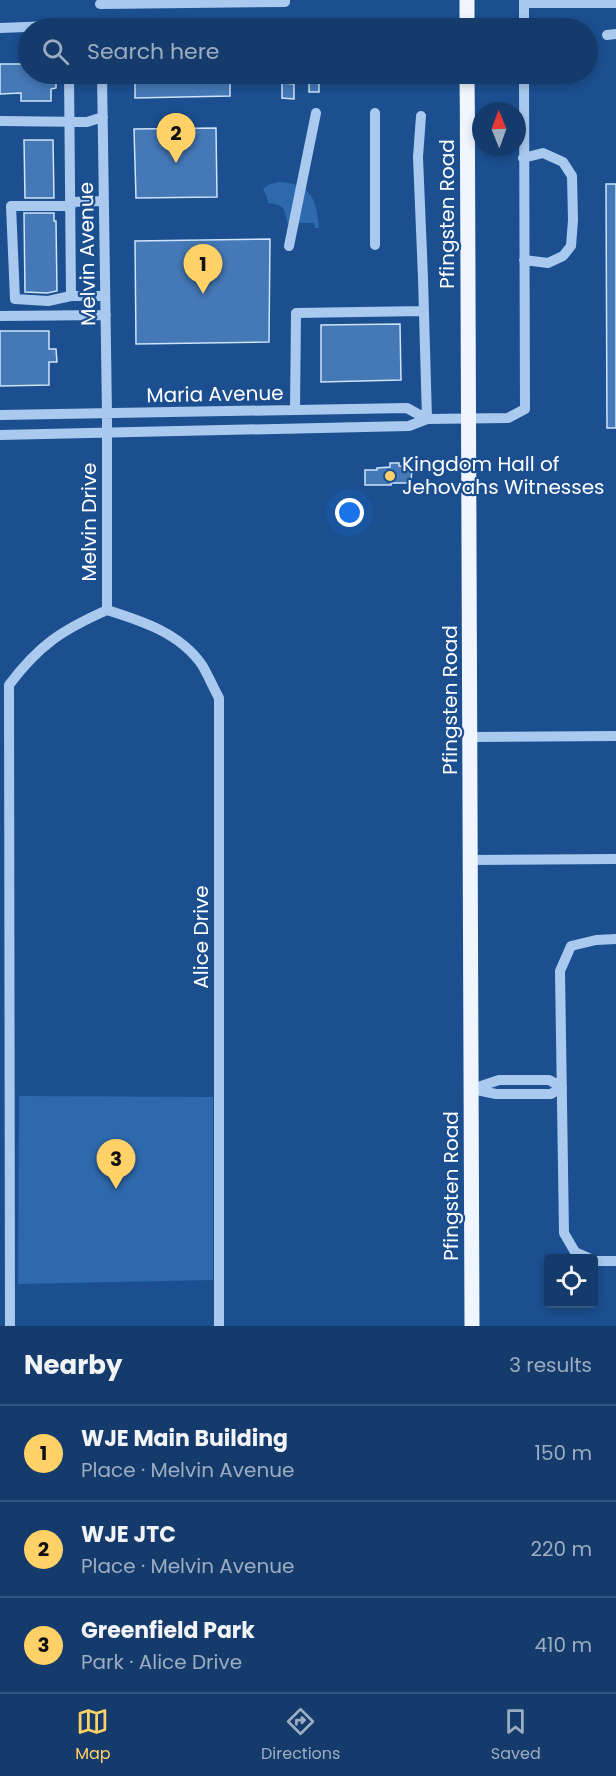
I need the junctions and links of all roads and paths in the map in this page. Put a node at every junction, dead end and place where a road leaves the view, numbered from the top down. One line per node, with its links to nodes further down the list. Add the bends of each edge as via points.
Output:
1 (285, 0): 3 (street)
2 (466, 0): 7 (main road)
3 (100, 2): 6 (street)
4 (524, 2): 5 (street); 8 (street)
5 (616, 3)
6 (101, 18)
7 (467, 18)
8 (524, 18)
9 (0, 28): 10 (street)
10 (18, 28)
11 (69, 84): 20 (street)
12 (102, 84): 18 (street, Melvin Avenue)
13 (467, 84): 35 (main road, Pfingsten Road)
14 (524, 84): 21 (street)
15 (316, 112): 25 (street)
16 (375, 113): 24 (street)
17 (421, 116): 29 (street, via 418,157)
18 (104, 117): 20 (street); 22 (street, Melvin Avenue)
19 (0, 121): 20 (street)
20 (70, 122): 23 (street)
21 (523, 158): 26 (street); 26 (street, via 543,153 562,162 572,176 573,220 571,246 563,256 548,263)
22 (104, 201): 23 (street); 28 (street, Melvin Avenue)
23 (71, 204): 27 (street); 27 (street, via 11,206 15,299 48,301)
24 (375, 245)
25 (289, 246)
26 (524, 260): 35 (street, Maria Avenue, via 525,409 508,418)
27 (71, 296): 28 (street)
28 (105, 296): 30 (street, Melvin Avenue)
29 (424, 311): 32 (street, via 296,314); 36 (street)
30 (106, 315): 31 (street); 33 (street, Melvin Avenue)
31 (0, 316)
32 (295, 410): 33 (street, Maria Avenue); 36 (street, Maria Avenue, via 407,408)
33 (107, 414): 34 (street, Maria Avenue); 37 (street, Melvin Avenue)
34 (0, 415)
35 (470, 419): 36 (street, Maria Avenue); 41 (main road, Pfingsten Road)
36 (427, 420): 37 (street, Maria Avenue, via 409,426)
37 (107, 434): 38 (street, Maria Avenue); 39 (street, Melvin Drive)
38 (0, 435)
39 (107, 610): 47 (street, via 49,642 9,685); 52 (street, Alice Drive, via 144,621 176,638 201,663 219,698)
40 (616, 736): 41 (street)
41 (472, 737): 43 (main road, Pfingsten Road)
42 (616, 859): 43 (street)
43 (470, 860): 46 (main road, Pfingsten Road)
44 (616, 939): 45 (street, via 572,946 560,971)
45 (562, 1087): 46 (street, via 551,1094 496,1094); 48 (street, via 564,1233 574,1251)
46 (472, 1089): 53 (main road, Pfingsten Road)
47 (4, 1155): 51 (street)
48 (580, 1254)
49 (598, 1261): 50 (street)
50 (616, 1261)
51 (10, 1326)
52 (219, 1326)
53 (472, 1326)

